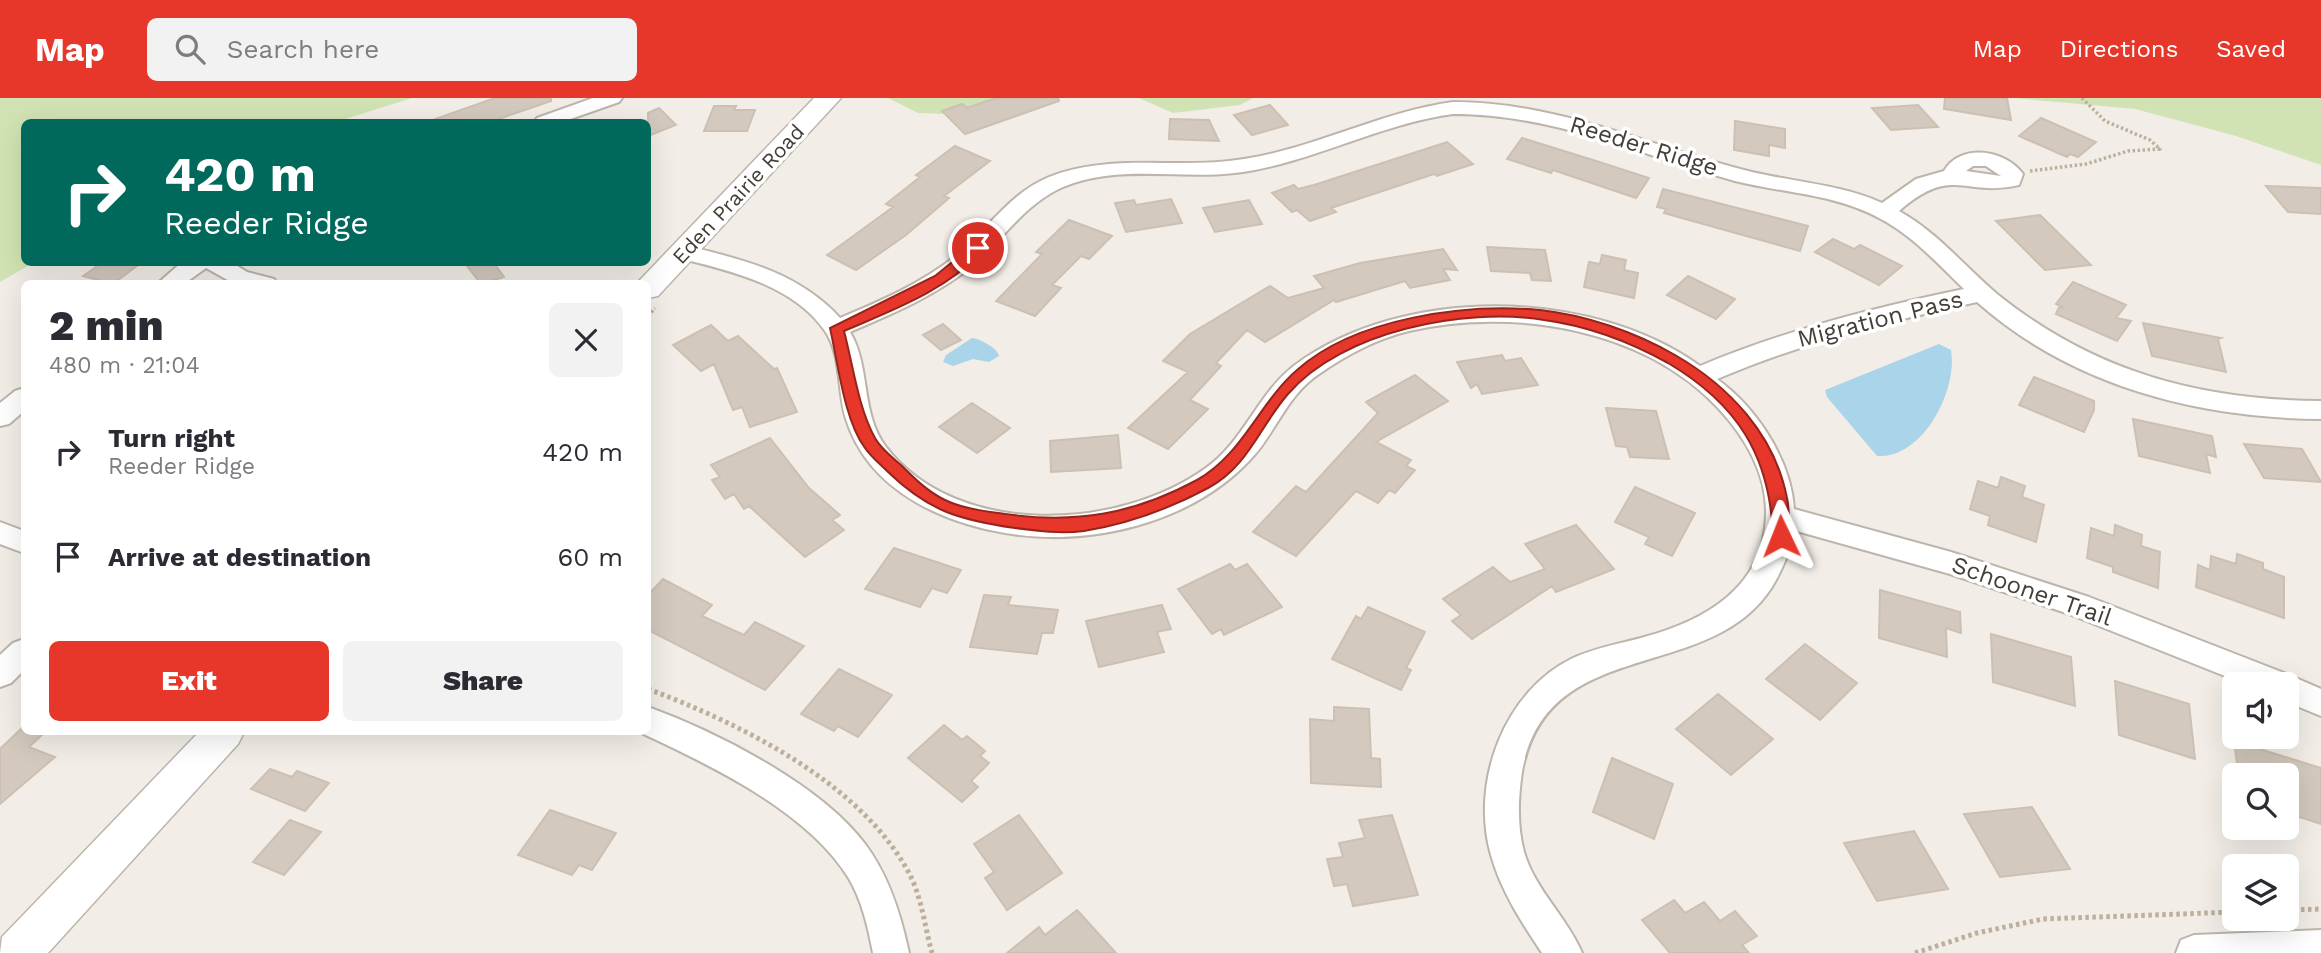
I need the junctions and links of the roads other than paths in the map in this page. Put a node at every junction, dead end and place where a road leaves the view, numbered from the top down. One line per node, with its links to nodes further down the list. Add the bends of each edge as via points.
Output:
1 (612, 98): 3 (street)
2 (828, 98): 6 (street, Eden Prairie Road)
3 (552, 119)
4 (2012, 174): 5 (street, via 1995,161 1959,164 1952,177 1923,184)
5 (1885, 212): 12 (street, Reeder Ridge, via 1921,235); 13 (street, Reeder Ridge, via 1818,190 1712,168 1558,120 1485,107 1448,109 1244,166 1058,175 1009,212 967,259 939,279)
6 (683, 252): 11 (street, Eden Prairie Road); 13 (street, via 766,275 802,296)
7 (193, 266): 9 (street)
8 (220, 266): 10 (street)
9 (173, 280)
10 (251, 280)
11 (651, 286)
12 (1981, 293): 14 (street, Migration Pass, via 1852,321); 16 (street, Reeder Ridge, via 2062,351 2133,383 2215,405)
13 (837, 328): 14 (street, via 860,422 871,445 891,467 938,503 974,516 1046,526 1118,519 1178,498 1228,465 1250,442 1282,391 1306,370 1372,333 1397,327 1471,315 1543,315 1647,345)
14 (1700, 376): 18 (street, via 1743,418 1767,461 1780,499)
15 (21, 400): 17 (street)
16 (2321, 410)
17 (0, 417)
18 (1780, 516): 23 (street, Schooner Trail, via 2078,604); 29 (street, via 1781,536 1769,570 1747,599 1717,622 1657,646 1587,665 1550,686 1528,712 1512,742 1502,791 1504,841 1535,915)
19 (0, 533): 20 (street)
20 (21, 541)
21 (21, 655): 22 (street)
22 (0, 674)
23 (2300, 690)
24 (651, 723): 28 (street, via 765,784 842,842 866,875 885,920)
25 (221, 735): 27 (street)
26 (2321, 948): 30 (street)
27 (18, 953)
28 (891, 953)
29 (1564, 953)
30 (2194, 953)

